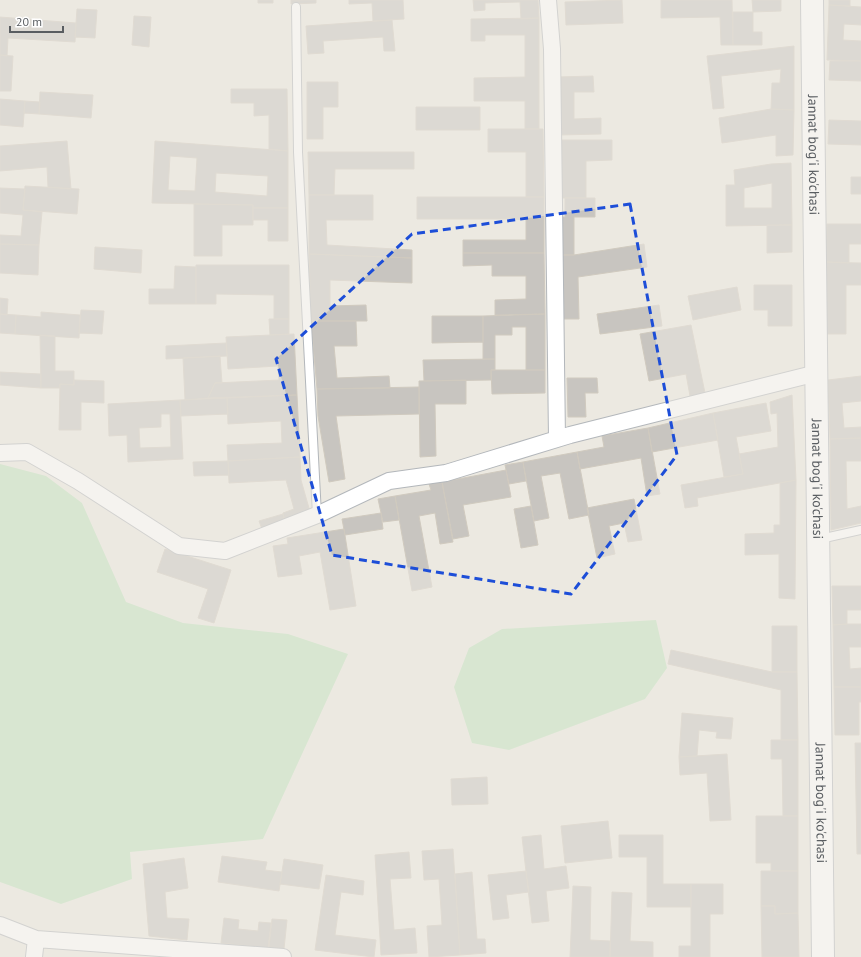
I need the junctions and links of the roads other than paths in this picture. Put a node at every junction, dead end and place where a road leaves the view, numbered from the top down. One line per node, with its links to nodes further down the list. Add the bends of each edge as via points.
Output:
1 (548, 0): 5 (street, via 552,49)
2 (812, 0): 4 (street, Jannat bog'i ko'chasi)
3 (296, 7): 7 (lane, via 298,152)
4 (817, 373): 5 (street); 9 (street, Jannat bog'i ko'chasi)
5 (557, 439): 7 (street, via 446,473 389,481)
6 (0, 453): 7 (street, via 27,452 78,481 179,546 225,551)
7 (317, 515)
8 (861, 530): 9 (lane)
9 (819, 540): 14 (street, Jannat bog'i ko'chasi)
10 (0, 925): 11 (street)
11 (36, 939): 12 (street); 13 (street)
12 (34, 957)
13 (283, 957)
14 (823, 957)

